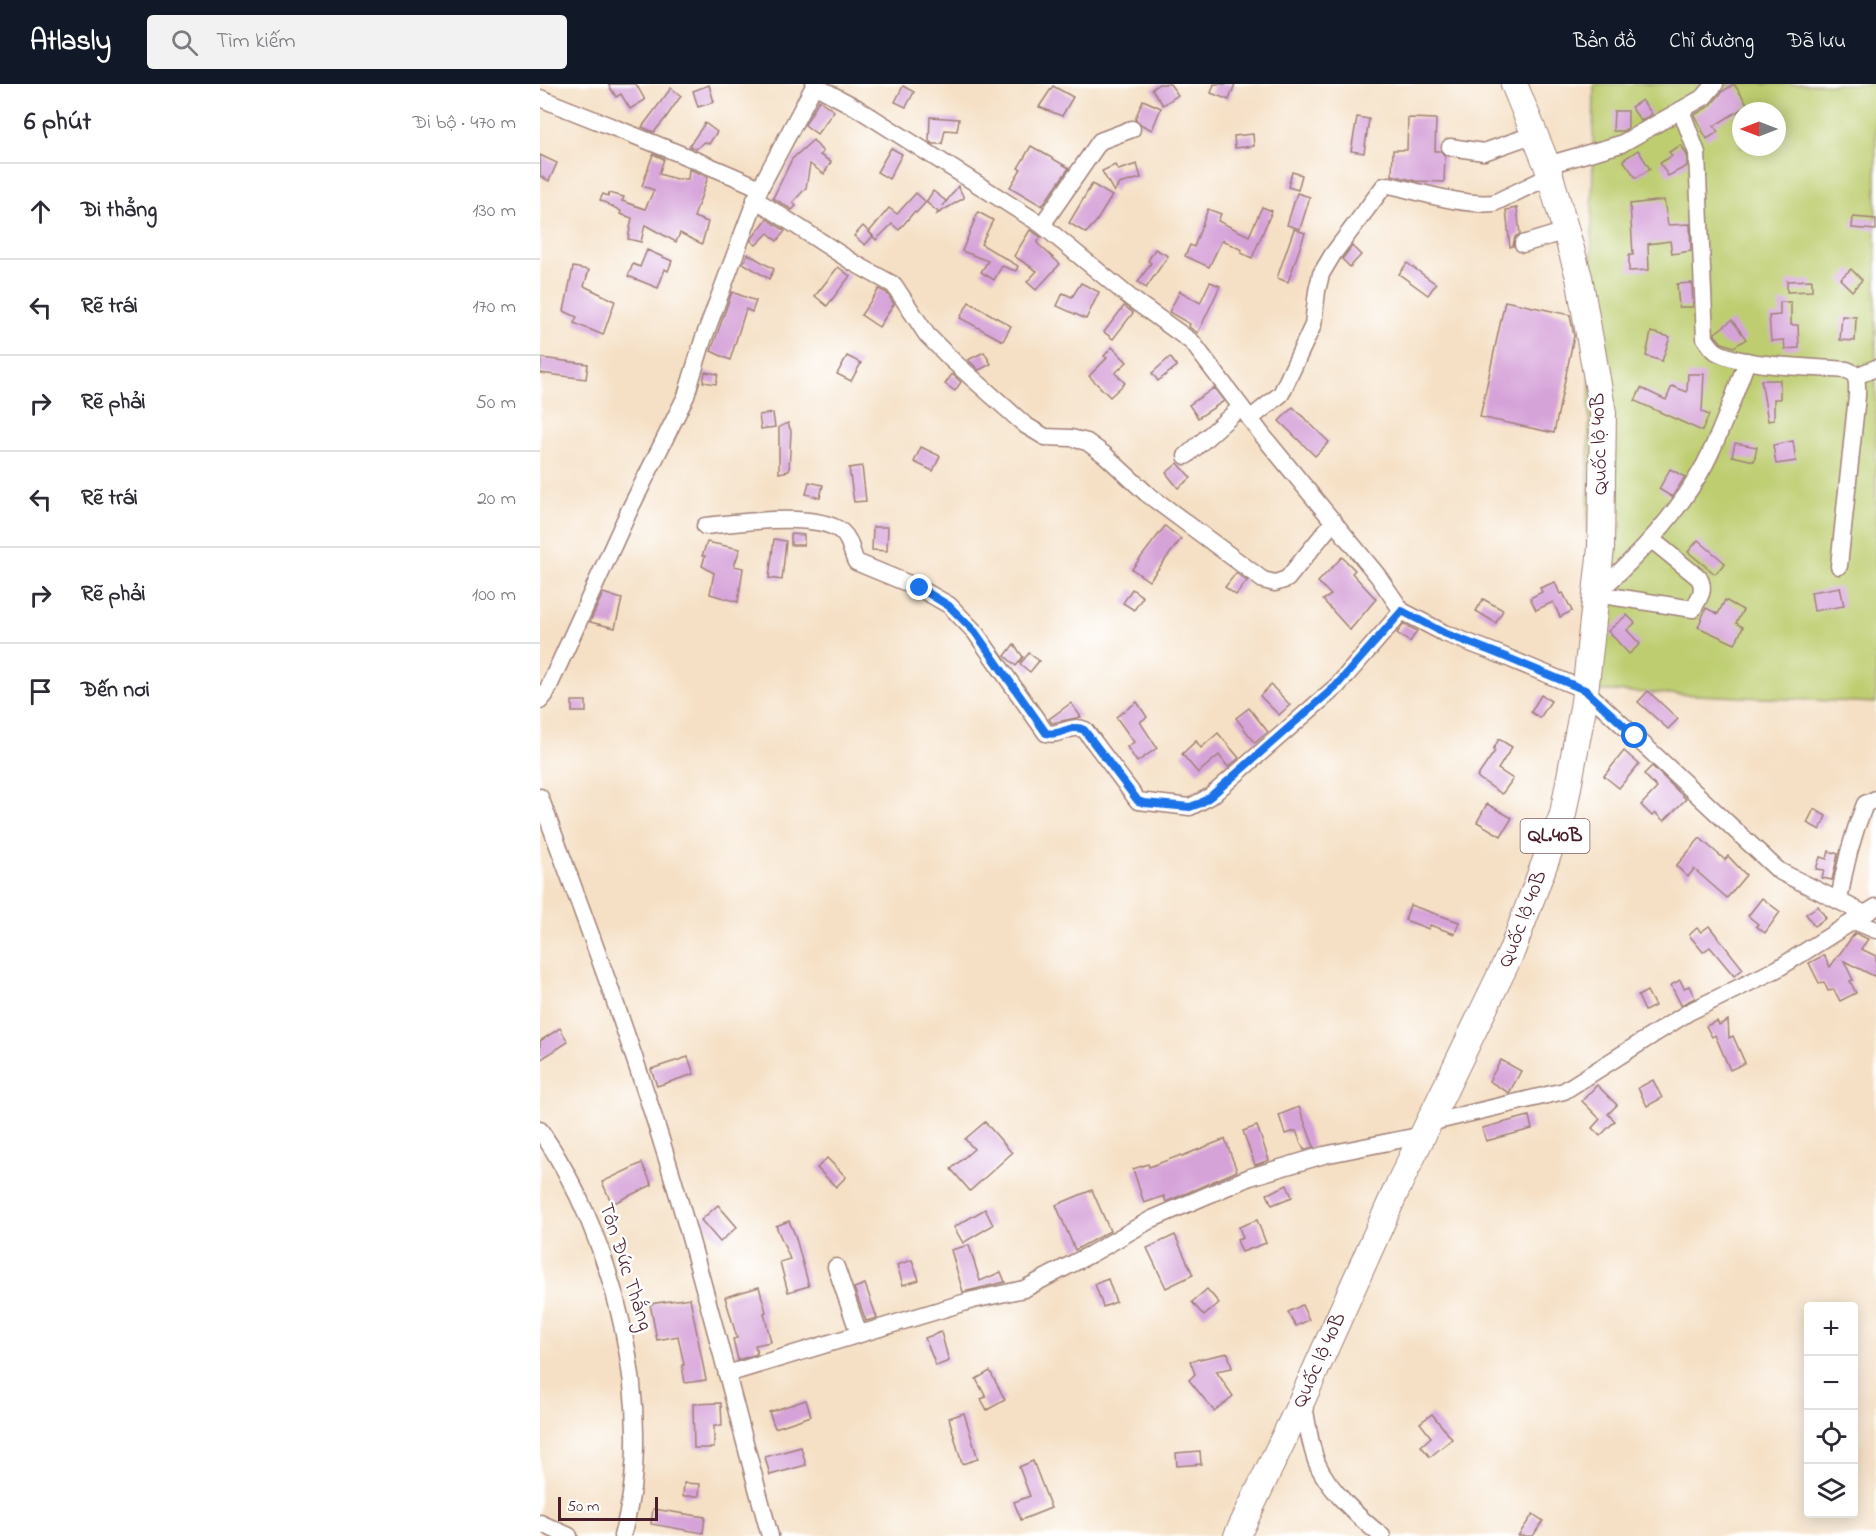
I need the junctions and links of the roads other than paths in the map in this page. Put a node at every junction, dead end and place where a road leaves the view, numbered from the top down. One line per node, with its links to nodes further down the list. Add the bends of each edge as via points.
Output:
1 (1514, 84): 7 (highway, Quốc lộ 40B / QL.40B)
2 (1715, 84): 5 (street, via 1704,97)
3 (814, 85): 10 (street); 11 (street)
4 (540, 98): 10 (street, via 684,154)
5 (1680, 110): 9 (street, via 1621,144); 14 (street, via 1697,153 1705,338 1717,352)
6 (1132, 129): 11 (street, via 1100,141)
7 (1535, 134): 8 (street, via 1484,152); 9 (highway, Quốc lộ 40B / QL.40B)
8 (1450, 147)
9 (1549, 170): 12 (highway, Quốc lộ 40B / QL.40B); 17 (street, via 1486,204 1384,186 1321,274 1313,324 1281,394)
10 (758, 193): 19 (street, via 854,263 894,285 927,335 1025,425 1045,437 1087,442 1146,493 1263,580 1275,584 1287,579); 26 (street, via 686,396)
11 (1042, 225): 17 (street, via 1192,342)
12 (1566, 231): 13 (street); 23 (highway, Quốc lộ 40B / QL.40B, via 1579,277 1603,413 1601,549)
13 (1523, 244)
14 (1747, 361): 16 (street, via 1847,370); 21 (street, via 1704,465)
15 (1876, 368): 16 (street)
16 (1856, 376): 22 (street)
17 (1245, 413): 18 (street); 19 (street)
18 (1186, 456)
19 (1334, 521): 24 (street)
20 (705, 526): 24 (street, via 789,520 837,528 849,540 855,562 920,588 949,606 975,632 1046,733 1081,727 1133,796 1144,803 1190,807 1211,796 1336,686)
21 (1652, 540): 23 (street); 23 (street, via 1699,578 1702,592 1693,609)
22 (1839, 566)
23 (1596, 594): 25 (highway, Quốc lộ 40B / QL.40B)
24 (1402, 611): 25 (street, via 1444,633)
25 (1585, 690): 29 (street, via 1779,870); 32 (highway, Quốc lộ 40B / QL.40B, via 1563,814 1510,953)
26 (540, 701)
27 (540, 797): 36 (street, via 666,1154)
28 (1876, 799): 29 (street, via 1865,804 1854,831)
29 (1839, 901): 30 (street)
30 (1865, 914): 31 (street); 32 (street, via 1777,969 1689,1012 1564,1091)
31 (1876, 930)
32 (1426, 1129): 35 (street, via 1250,1177 1152,1219 1023,1289); 37 (highway, Quốc lộ 40B / QL.40B)
33 (540, 1130): 40 (street, Tôn Đức Thắng, via 573,1182 619,1307 631,1380 634,1446)
34 (836, 1267): 35 (street)
35 (859, 1334): 36 (street)
36 (727, 1374): 41 (street)
37 (1303, 1398): 42 (highway, Quốc lộ 40B / QL.40B); 43 (street, via 1317,1463 1354,1512)
38 (540, 1523): 39 (street)
39 (568, 1536)
40 (622, 1536)
41 (770, 1536)
42 (1237, 1536)
43 (1382, 1536)

